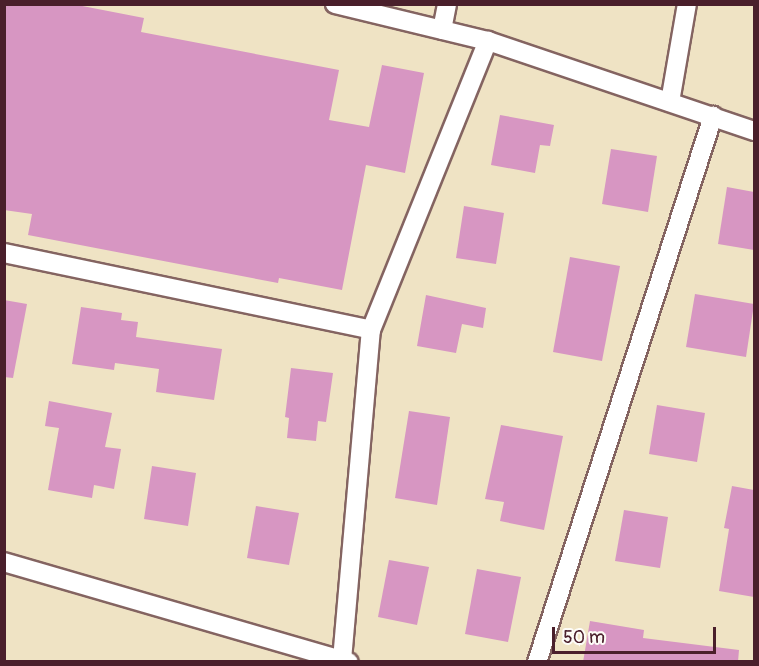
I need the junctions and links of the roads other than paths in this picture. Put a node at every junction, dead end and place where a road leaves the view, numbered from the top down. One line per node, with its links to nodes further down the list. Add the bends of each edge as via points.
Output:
1 (335, 4): 4 (street)
2 (447, 4): 4 (street)
3 (687, 4): 6 (street)
4 (442, 30): 5 (street)
5 (488, 41): 6 (street); 10 (street)
6 (670, 102): 7 (street)
7 (713, 116): 8 (street); 13 (street)
8 (754, 130)
9 (4, 253): 10 (street)
10 (371, 330): 12 (street)
11 (4, 562): 12 (street)
12 (345, 661)
13 (537, 662)

